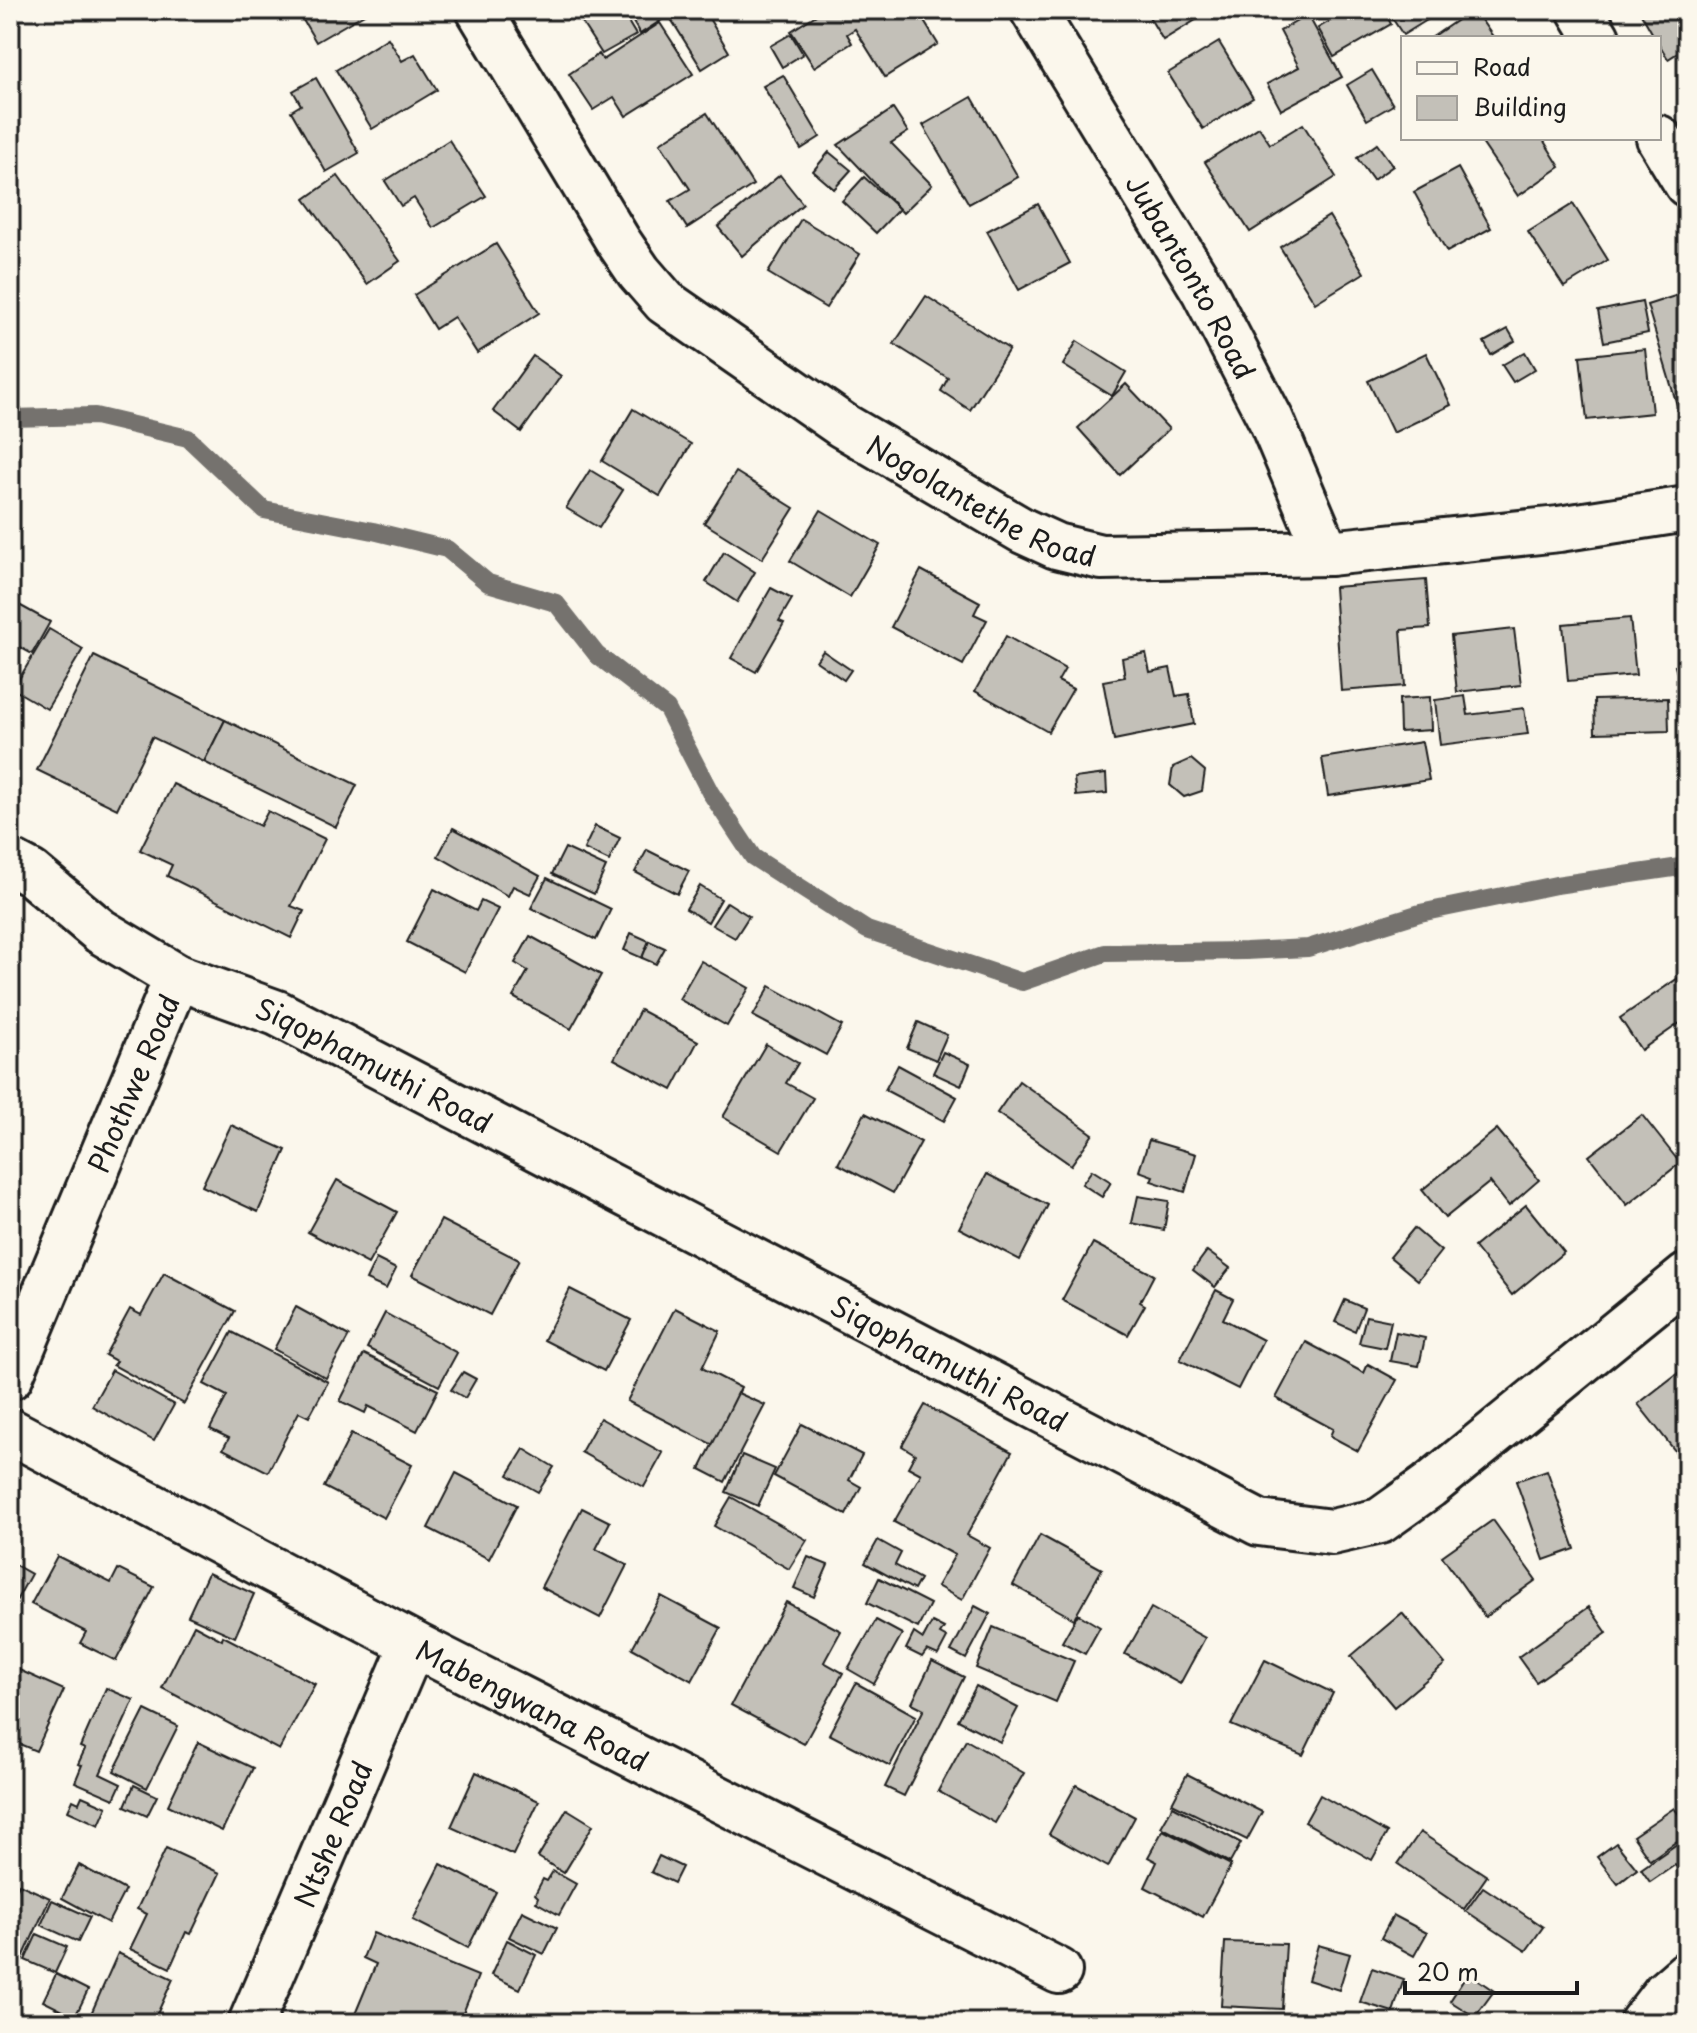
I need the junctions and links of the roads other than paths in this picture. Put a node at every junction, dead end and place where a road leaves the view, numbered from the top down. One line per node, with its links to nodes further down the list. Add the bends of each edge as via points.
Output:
1 (479, 10): 8 (street, Nogolantethe Road, via 618,241 665,302 842,425 1056,546 1101,557)
2 (1033, 10): 8 (street, Jubantonto Road, via 1204,291 1271,420)
3 (1580, 10): 4 (street)
4 (1596, 36)
5 (1660, 140): 6 (street)
6 (1687, 184)
7 (1687, 509): 8 (street, Nogolantethe Road, via 1559,529)
8 (1329, 553)
9 (10, 862): 10 (street, Phothwe Road, via 31,873 100,931)
10 (177, 977): 11 (street, Siqophamuthi Road, via 277,1013 1259,1523 1332,1532 1380,1521); 12 (street, Phothwe Road)
11 (1687, 1276)
12 (10, 1377)
13 (10, 1431): 14 (street, Mabengwana Road)
14 (413, 1644): 15 (street, Mabengwana Road); 17 (street, Ntshe Road)
15 (1059, 1971)
16 (1687, 1974): 18 (street)
17 (251, 2023)
18 (1642, 2023)

